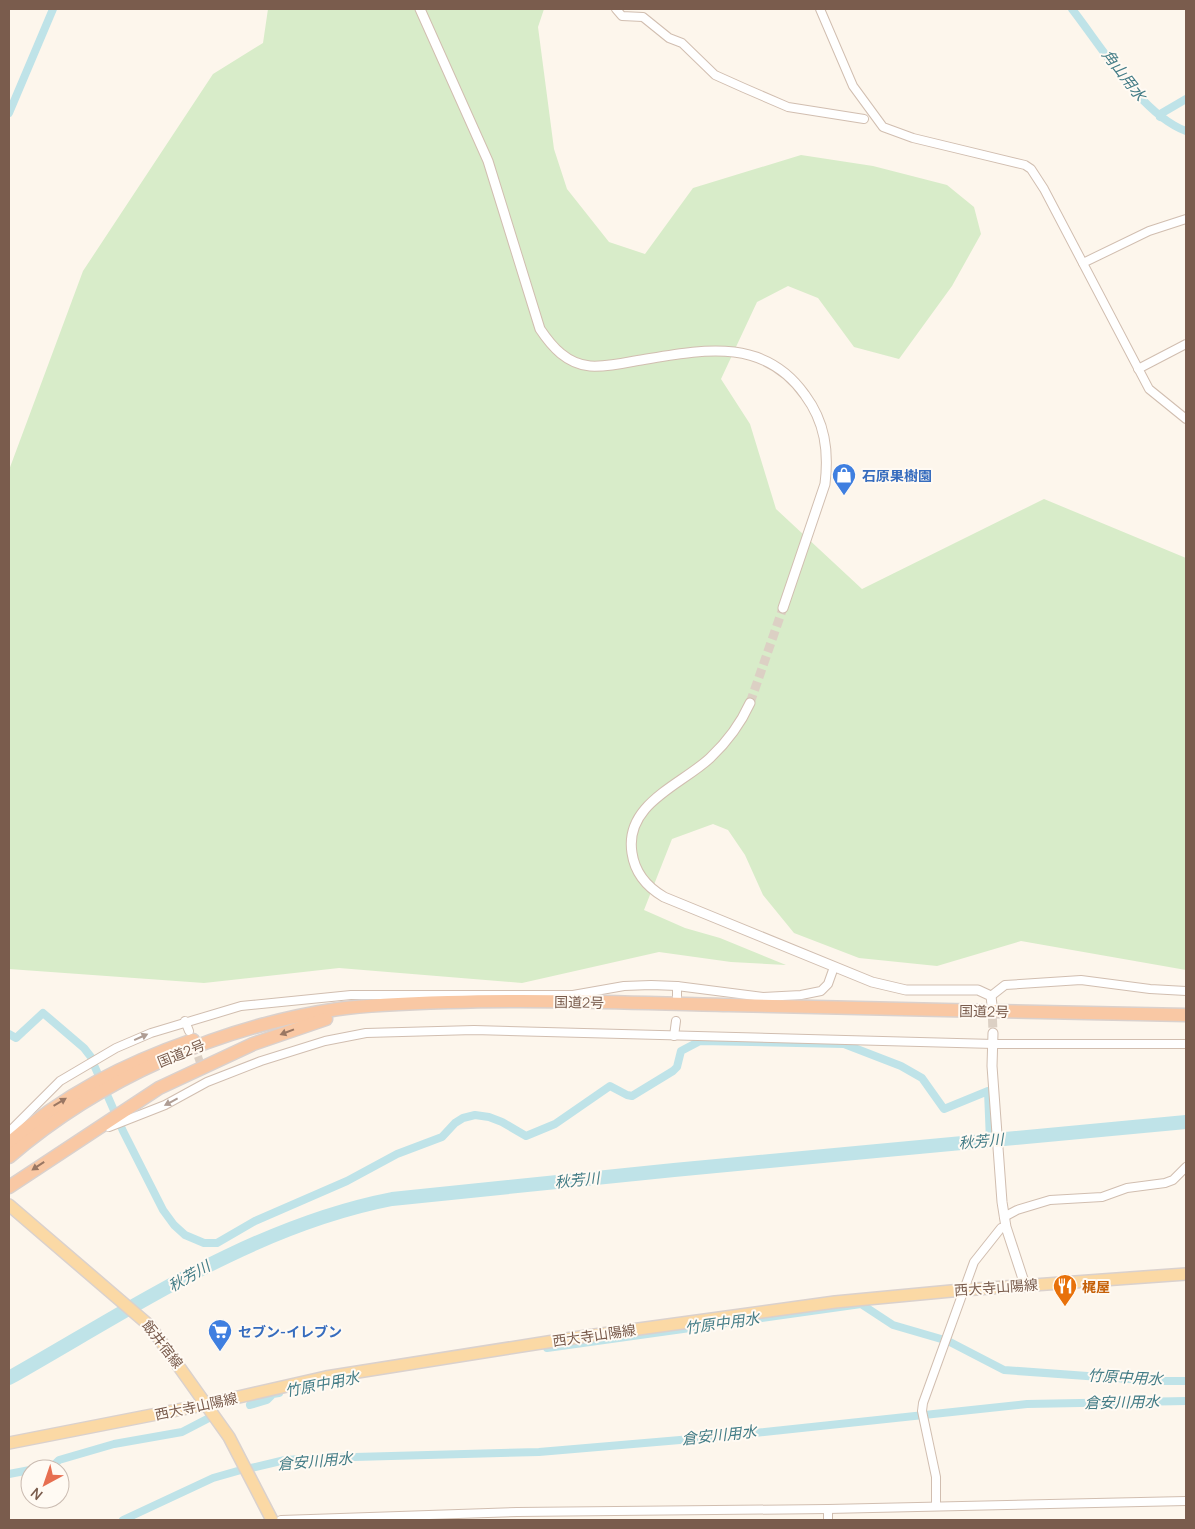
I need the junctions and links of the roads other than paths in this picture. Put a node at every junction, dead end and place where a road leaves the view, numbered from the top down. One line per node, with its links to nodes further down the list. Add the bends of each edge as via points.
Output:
1 (420, 9): 10 (street, via 488,161 540,329 550,343 574,362 589,366 704,350 740,352 776,366 802,389 811,402 826,442 825,484)
2 (616, 9): 4 (street, via 622,16 642,17 669,38 682,43 715,75 744,88 788,107)
3 (820, 9): 6 (street, via 853,86 883,127 912,138 1024,164 1044,189)
4 (864, 120)
5 (1186, 219): 6 (street, via 1149,230)
6 (1083, 263): 8 (street)
7 (1186, 344): 8 (street)
8 (1138, 369): 9 (street, via 1149,390)
9 (1186, 419)
10 (783, 608)
11 (750, 703): 12 (street, via 742,721 721,748 656,798 639,816 632,838 633,861 644,882 664,897)
12 (834, 967): 13 (street, via 828,984 820,991 801,995 763,997); 16 (street, via 888,988 978,990)
13 (676, 986): 15 (street); 19 (street, via 624,986 573,995 351,995 259,1003)
14 (1186, 991): 16 (street, via 1081,980 1005,985)
15 (677, 998)
16 (992, 1000)
17 (384, 1004): 18 (highway, 国道2号, via 504,1000); 26 (highway, 国道2号, via 306,1014 234,1032); 27 (highway, one-way to 27, via 312,1022 253,1044 189,1072)
18 (1186, 1015)
19 (185, 1021): 21 (street); 28 (street, one-way to 19, via 60,1081 80,1068 151,1033)
20 (676, 1021): 23 (street)
21 (189, 1031)
22 (993, 1033): 24 (street)
23 (674, 1036): 24 (street); 27 (street, one-way to 27, via 474,1030 366,1033 325,1040 206,1078 165,1105)
24 (994, 1044): 25 (street); 34 (street, via 992,1066)
25 (1186, 1044)
26 (91, 1091): 29 (highway, one-way to 26, via 50,1108); 30 (highway)
27 (129, 1113): 32 (highway, one-way to 32, via 57,1153)
28 (9, 1132)
29 (9, 1143)
30 (9, 1157)
31 (1186, 1167): 34 (street, via 1165,1183 1128,1188 1102,1197 1050,1200)
32 (9, 1187)
33 (9, 1205): 39 (main road, 飯井宿線, via 139,1314)
34 (1004, 1217): 35 (street)
35 (1006, 1227): 37 (street); 38 (street, via 985,1245)
36 (1186, 1274): 37 (main road, 西大寺山陽線)
37 (1025, 1285): 38 (main road, 西大寺山陽線)
38 (962, 1290): 39 (main road, 西大寺山陽線, via 836,1302 573,1338 326,1377); 42 (street, via 922,1411 936,1476)
39 (208, 1404): 40 (main road, 西大寺山陽線); 44 (main road, 飯井宿線)
40 (9, 1443)
41 (1186, 1501): 42 (street)
42 (936, 1506): 43 (street)
43 (828, 1509): 45 (street, via 517,1512); 46 (street)
44 (272, 1520)
45 (281, 1520)
46 (828, 1520)

